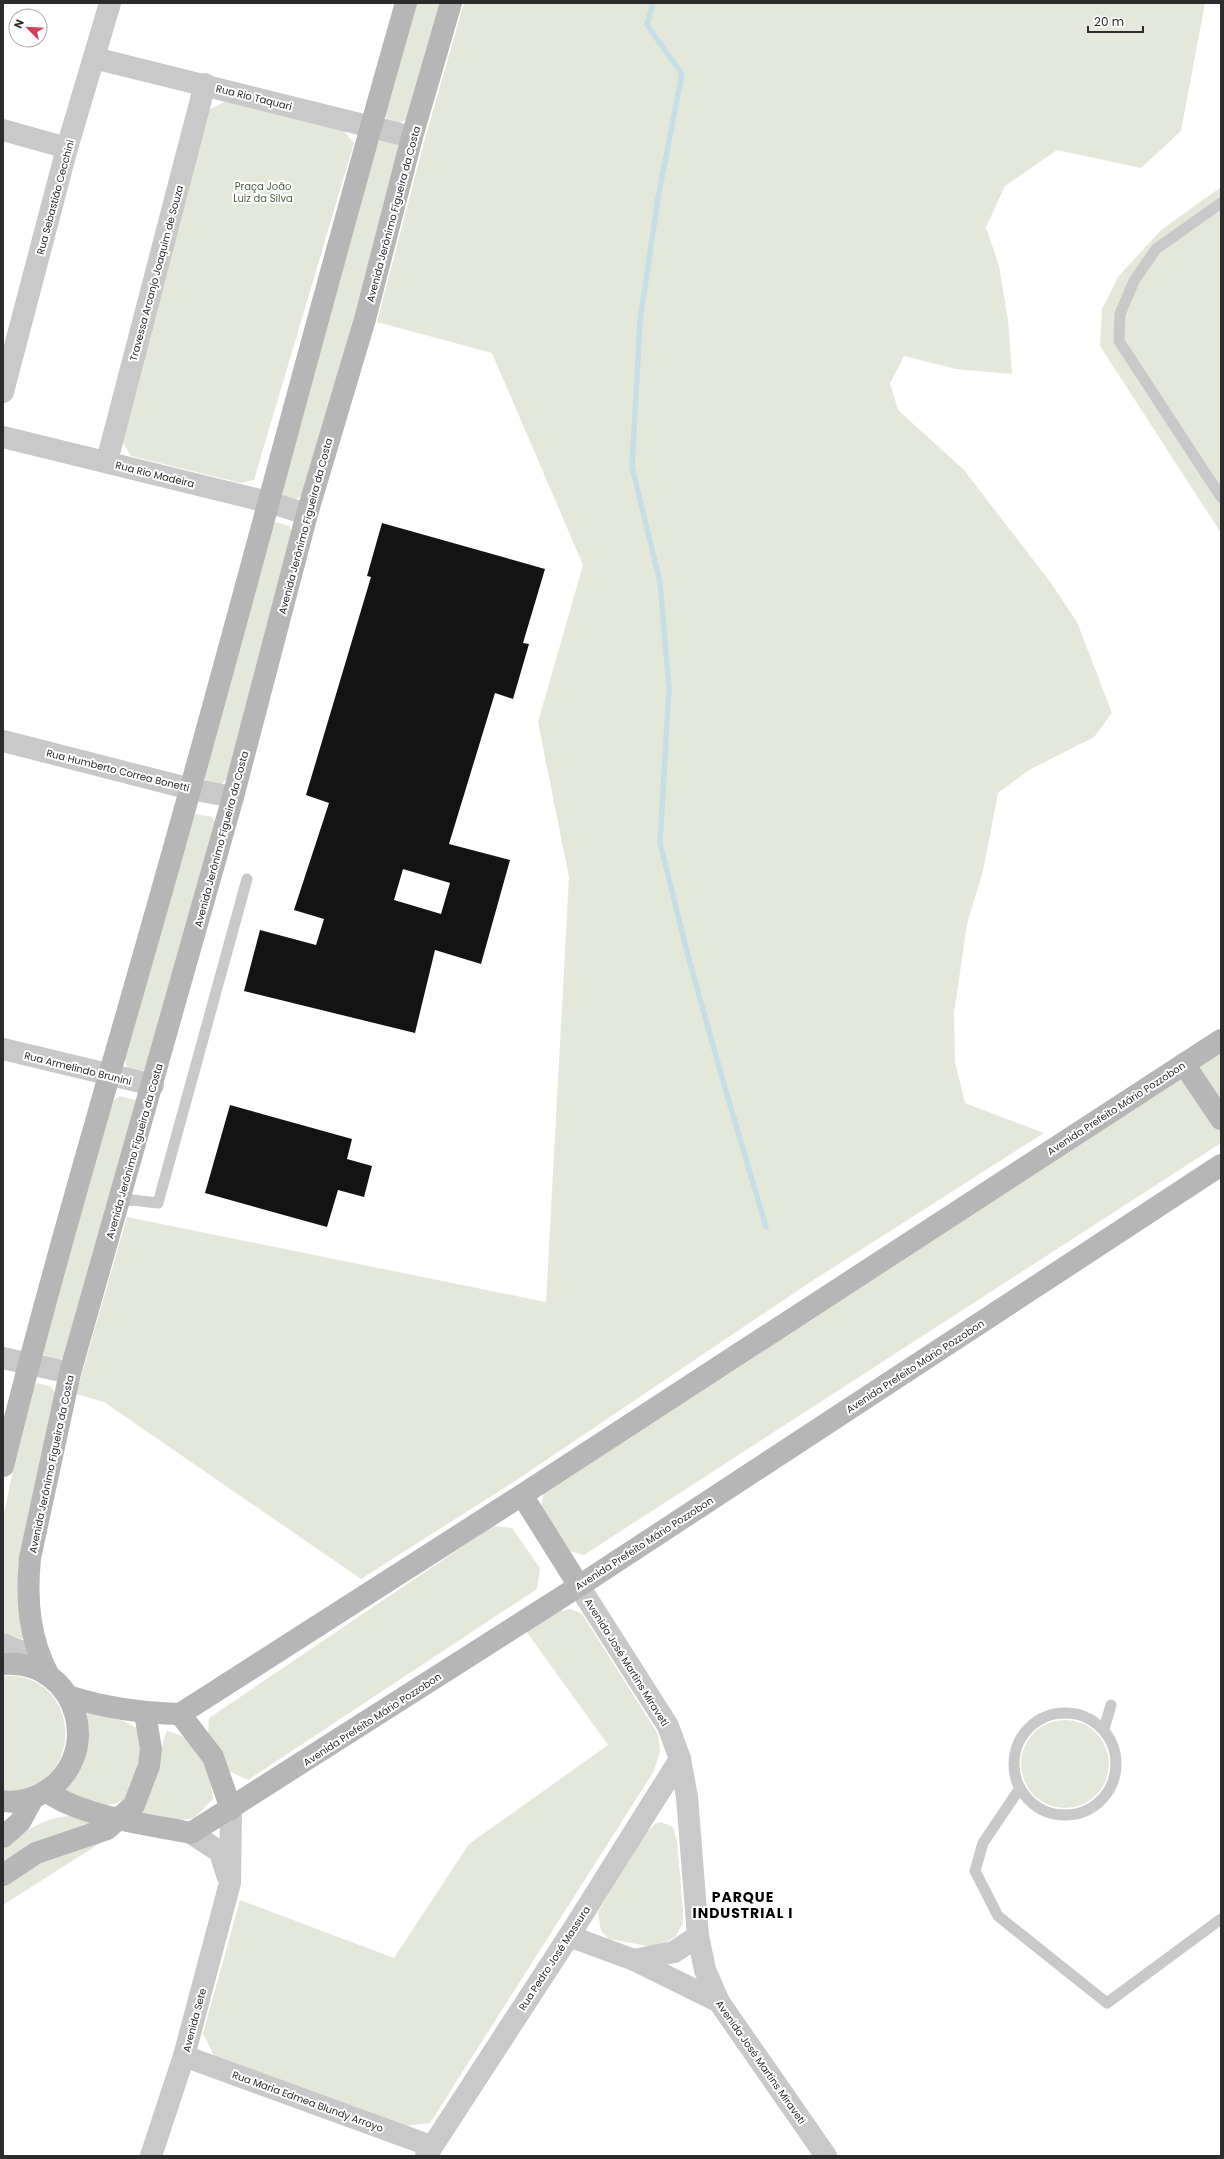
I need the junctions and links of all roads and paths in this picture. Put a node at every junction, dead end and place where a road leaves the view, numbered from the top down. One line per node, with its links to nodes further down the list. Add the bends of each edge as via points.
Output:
1 (110, 3): 4 (street, Rua Sebastião Cecchini)
2 (406, 3): 6 (main road)
3 (451, 3): 8 (main road, Avenida Jerônimo Figueira da Costa)
4 (94, 58): 5 (street, Rua Rio Taquari); 9 (street, Rua Sebastião Cecchini)
5 (205, 84): 6 (street, Rua Rio Taquari); 13 (street, Travessa Arcanjo Joaquim de Souza)
6 (371, 126): 8 (street, Rua Rio Taquari); 15 (main road)
7 (3, 130): 9 (street)
8 (412, 137): 16 (main road, Avenida Jerônimo Figueira da Costa, via 365,319)
9 (68, 148): 11 (street, Rua Sebastião Cecchini)
10 (1221, 203): 14 (lane, via 1156,249 1134,281 1120,314 1119,341)
11 (3, 392)
12 (3, 437): 13 (street, Rua Rio Madeira)
13 (107, 461): 15 (street, Rua Rio Madeira)
14 (1221, 497)
15 (268, 502): 16 (street, Rua Rio Madeira); 18 (main road)
16 (307, 514): 19 (main road, Avenida Jerônimo Figueira da Costa)
17 (3, 741): 18 (street, Rua Humberto Correa Bonetti)
18 (191, 789): 19 (street, Rua Humberto Correa Bonetti); 24 (main road)
19 (234, 797): 25 (main road, Avenida Jerônimo Figueira da Costa)
20 (247, 879): 28 (lane, via 158,1203 132,1200)
21 (1221, 1040): 23 (main road, Avenida Prefeito Mário Pozzobon)
22 (3, 1049): 24 (street, Rua Armelindo Brunini)
23 (1184, 1064): 26 (main road); 33 (main road, Avenida Prefeito Mário Pozzobon)
24 (110, 1076): 25 (street, Rua Armelindo Brunini); 30 (main road)
25 (152, 1085): 28 (main road, Avenida Jerônimo Figueira da Costa)
26 (1221, 1119)
27 (1221, 1165): 34 (main road, Avenida Prefeito Mário Pozzobon)
28 (119, 1203): 31 (main road, Avenida Jerônimo Figueira da Costa)
29 (3, 1358): 30 (street)
30 (28, 1365): 31 (street); 32 (main road)
31 (70, 1374): 37 (main road, Avenida Jerônimo Figueira da Costa, via 30,1558 27,1588 31,1625 42,1663)
32 (3, 1466)
33 (522, 1495): 34 (main road); 40 (main road, Avenida Prefeito Mário Pozzobon)
34 (579, 1586): 43 (street, Avenida José Martins Miraveti, via 668,1726); 47 (main road, Avenida Prefeito Mário Pozzobon)
35 (3, 1644): 37 (street, via 27,1654)
36 (3, 1664): 37 (main road, via 25,1665)
37 (42, 1672): 38 (main road, Avenida Jerônimo Figueira da Costa)
38 (68, 1696): 39 (main road, via 97,1705); 45 (main road, via 78,1721 77,1748 65,1773)
39 (145, 1714): 40 (main road); 48 (main road, via 150,1749 149,1766 134,1805)
40 (180, 1714): 47 (main road, via 213,1757)
41 (1093, 1720): 42 (lane); 42 (lane, via 1111,1705); 44 (lane, via 1079,1714 1064,1712 1036,1721 1025,1732 1014,1759 1015,1774)
42 (1104, 1730): 44 (lane, via 1113,1744 1117,1761 1109,1789 1095,1806 1079,1814 1062,1816 1045,1812 1030,1802)
43 (680, 1759): 54 (street, Rua Pedro José Massura); 55 (street, Avenida José Martins Miraveti, via 687,1797)
44 (1020, 1788): 53 (lane, via 982,1843 975,1871 998,1916 1106,2003)
45 (40, 1795): 46 (main road, via 20,1801); 48 (main road, via 87,1811); 50 (main road, via 20,1822)
46 (3, 1801)
47 (231, 1809): 49 (main road, Avenida Prefeito Mário Pozzobon); 52 (street, Avenida Sete)
48 (121, 1818): 49 (main road); 51 (main road, via 107,1829 36,1853)
49 (191, 1833): 52 (street, via 220,1852)
50 (3, 1837)
51 (3, 1875)
52 (230, 1883): 58 (street, Avenida Sete)
53 (1221, 1919)
54 (569, 1936): 56 (street); 59 (street, Rua Pedro José Massura)
55 (698, 1936): 56 (street, via 674,1952); 57 (street, Avenida José Martins Miraveti, via 705,1970)
56 (634, 1960): 57 (street)
57 (719, 2002): 61 (street, Avenida José Martins Miraveti)
58 (184, 2056): 59 (street, Rua Maria Edmea Blundy Arroyo); 60 (street, Avenida Sete)
59 (429, 2151)
60 (152, 2156)
61 (826, 2156)

